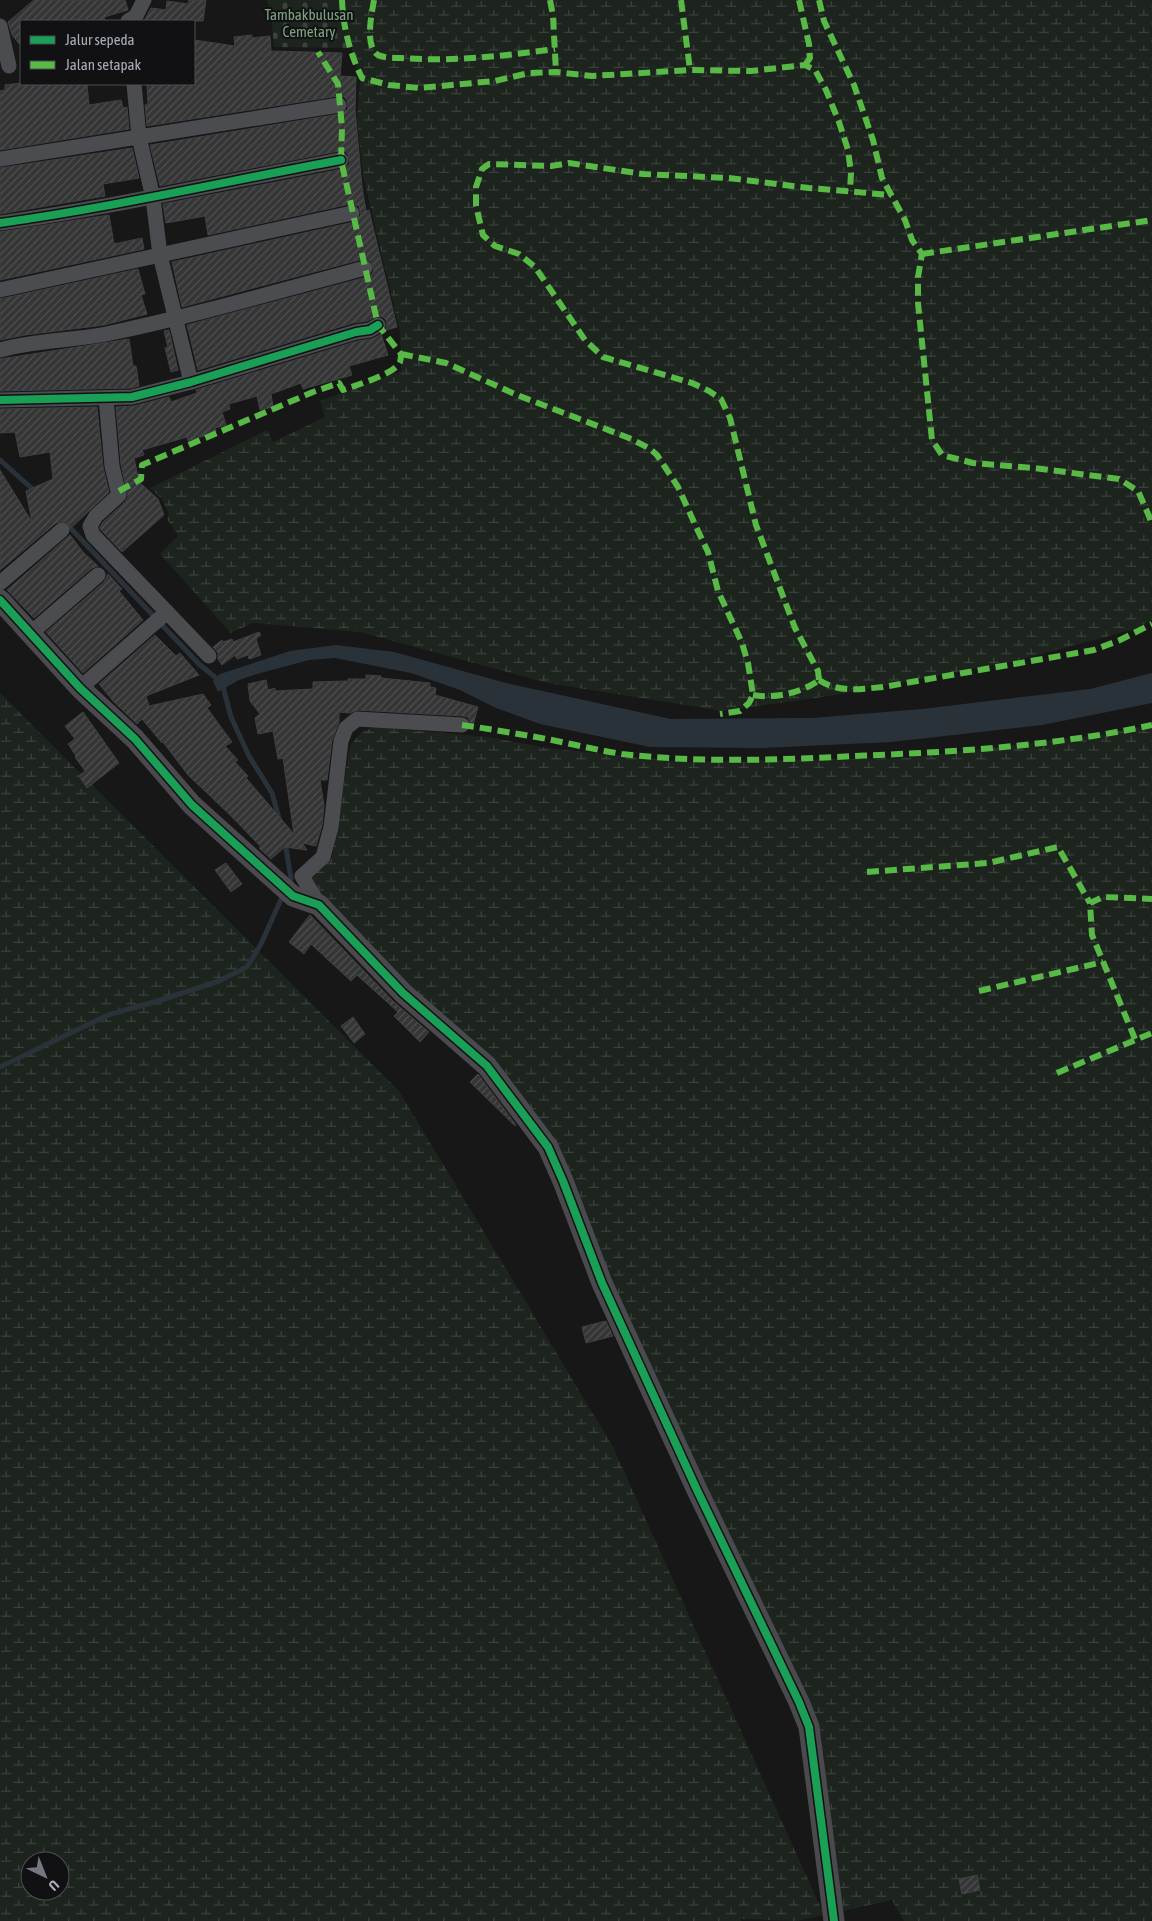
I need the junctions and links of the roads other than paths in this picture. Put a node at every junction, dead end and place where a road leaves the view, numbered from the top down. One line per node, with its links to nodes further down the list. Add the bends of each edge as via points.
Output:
1 (144, 0): 2 (street)
2 (133, 20)
3 (0, 26): 4 (street)
4 (10, 66)
5 (134, 85): 7 (street)
6 (339, 105): 7 (street)
7 (139, 137): 8 (street); 10 (street)
8 (0, 159)
9 (341, 160): 10 (street)
10 (153, 198): 12 (street); 13 (street)
11 (352, 212): 13 (street)
12 (0, 223)
13 (160, 255): 15 (street); 16 (street)
14 (365, 268): 16 (street)
15 (0, 290)
16 (176, 317): 18 (street, via 105,334); 19 (street)
17 (378, 325): 19 (street)
18 (0, 350)
19 (192, 382): 20 (street, via 132,397)
20 (106, 398): 21 (street); 26 (street, via 112,466 119,495 90,526 97,541)
21 (0, 400)
22 (62, 530): 24 (street)
23 (98, 576): 27 (street)
24 (0, 583)
25 (0, 600): 27 (street)
26 (159, 619): 28 (street); 29 (street)
27 (32, 634): 29 (street)
28 (209, 656)
29 (80, 688): 31 (street, via 135,740 192,805 286,889)
30 (462, 725): 31 (street, via 357,719 346,728 341,741 331,827 323,857 302,876)
31 (319, 905): 32 (street, via 403,993 487,1066 548,1147 602,1283 809,1727)
32 (834, 1921)

